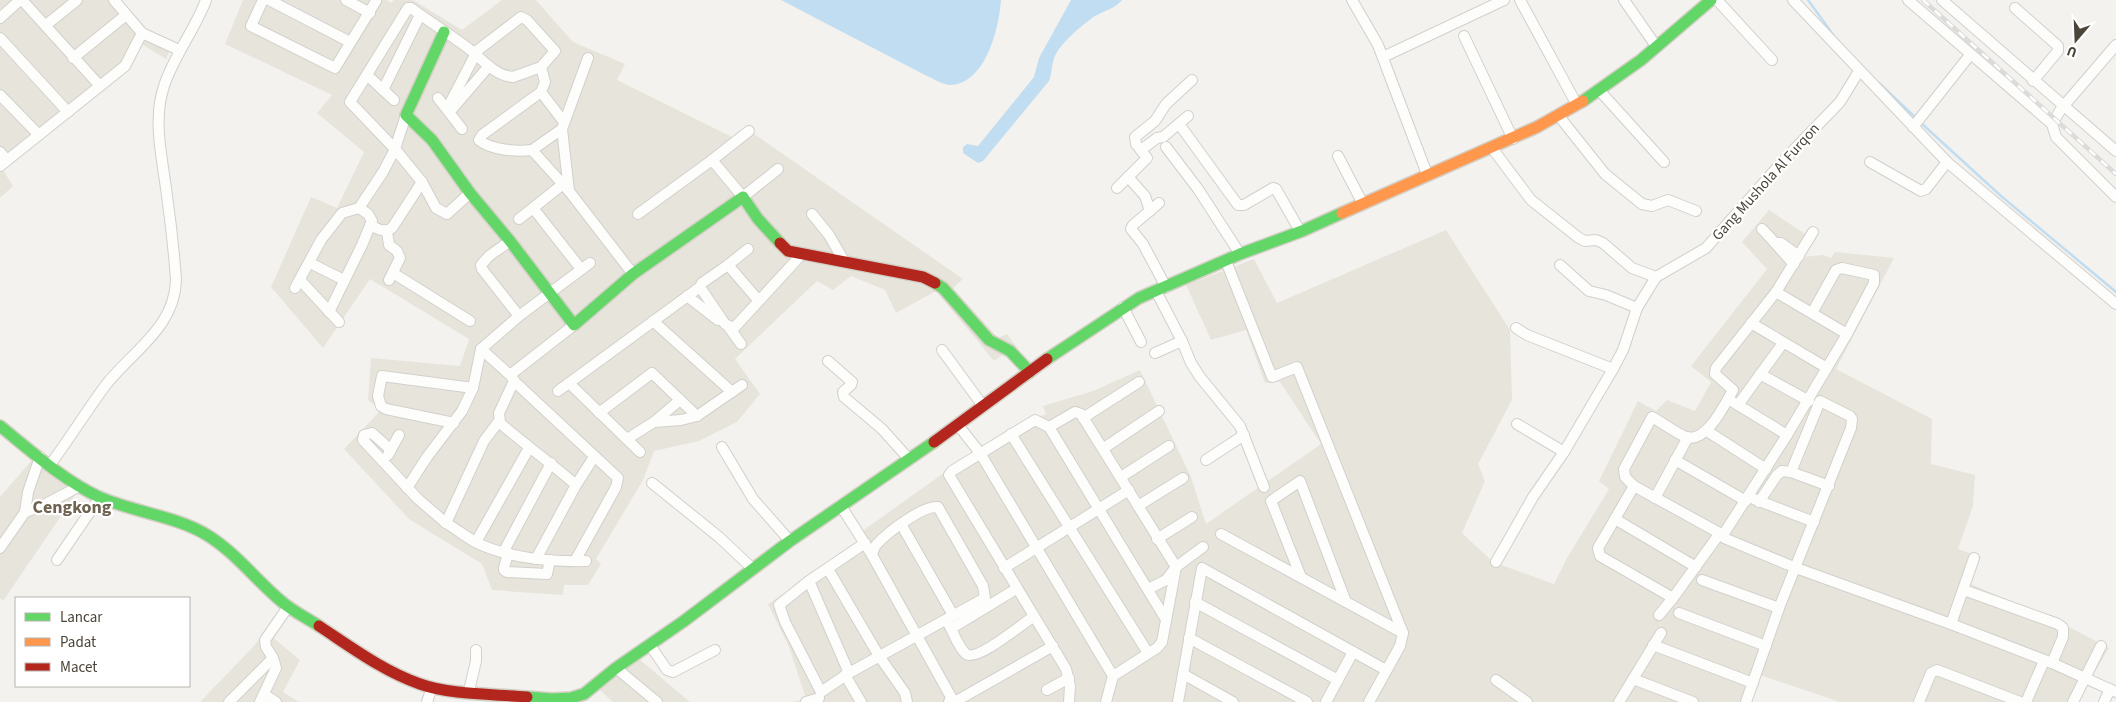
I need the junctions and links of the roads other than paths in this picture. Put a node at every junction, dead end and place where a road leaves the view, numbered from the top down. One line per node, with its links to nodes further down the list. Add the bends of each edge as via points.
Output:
1 (77, 0): 23 (street)
2 (114, 0): 20 (street)
3 (206, 0): 31 (street)
4 (263, 0): 28 (street, via 251,26 335,68)
5 (269, 0): 28 (street)
6 (346, 0): 19 (street)
7 (1352, 0): 34 (street)
8 (1504, 0): 34 (street)
9 (1520, 0): 51 (street)
10 (1624, 0): 30 (street)
11 (1711, 0): 30 (street)
12 (1717, 0): 37 (street)
13 (1793, 0): 40 (street)
14 (1908, 0): 33 (street)
15 (1942, 0): 43 (street)
16 (16, 1): 22 (street); 23 (street)
17 (376, 1): 19 (street)
18 (2015, 8): 43 (street, via 2058,46 2058,51)
19 (370, 12): 28 (street)
20 (126, 15): 25 (street); 35 (street)
21 (420, 15): 24 (street); 41 (street, via 408,8); 45 (street)
22 (0, 18)
23 (46, 25): 35 (street)
24 (444, 32): 32 (street); 55 (street)
25 (142, 33): 31 (street); 44 (street, via 125,66)
26 (1464, 36): 65 (street)
27 (0, 38): 54 (street)
28 (350, 42)
29 (2116, 45): 52 (street)
30 (1656, 46): 46 (street)
31 (179, 50): 192 (street, via 164,86 158,122 176,273 174,300 158,330 122,366)
32 (475, 54): 38 (street); 39 (street, via 522,18 555,51); 53 (street)
33 (1970, 55): 58 (street); 60 (street)
34 (1383, 57): 80 (street)
35 (73, 58): 44 (street)
36 (588, 58): 61 (street)
37 (1772, 60)
38 (489, 66): 39 (street, via 511,77); 53 (street)
39 (542, 69): 47 (street, via 545,82)
40 (1859, 71): 58 (street); 113 (street, Gang Mushola Al Furqon, via 1840,102 1706,248)
41 (367, 75): 45 (street); 68 (street, via 350,102)
42 (1192, 80): 70 (street, via 1135,137)
43 (2033, 81): 52 (street)
44 (100, 86): 54 (street)
45 (383, 90): 50 (street)
46 (1599, 90): 51 (street); 75 (street)
47 (541, 92): 61 (street); 69 (street, via 479,140 513,152)
48 (0, 95): 64 (street)
49 (438, 98): 53 (street)
50 (394, 100)
51 (1577, 104): 56 (street)
52 (2063, 106): 60 (street); 71 (street)
53 (448, 111): 62 (street)
54 (68, 112): 64 (street)
55 (406, 115): 68 (street); 85 (street, via 432,140)
56 (1558, 115): 65 (street); 93 (street, via 1605,174 1642,204 1652,206 1668,200)
57 (1188, 116): 59 (street)
58 (1917, 122): 77 (street)
59 (1179, 124): 70 (street); 100 (street, via 1238,205 1276,189)
60 (2052, 124): 87 (street, via 2056,137)
61 (563, 126): 69 (street); 83 (street)
62 (462, 129)
63 (749, 132): 74 (street)
64 (39, 135): 78 (street)
65 (1514, 139): 67 (street)
66 (1166, 147): 104 (street)
67 (1492, 148): 80 (street); 113 (street, via 1540,208 1584,241 1596,240 1632,268)
68 (395, 149): 82 (street); 90 (street)
69 (532, 150): 83 (street)
70 (1141, 150): 81 (street, via 1147,158)
71 (2116, 151)
72 (0, 152): 78 (street)
73 (1338, 156): 89 (street)
74 (712, 160): 86 (street); 94 (street)
75 (1664, 162)
76 (1870, 162): 77 (street, via 1921,192)
77 (1948, 162): 121 (street)
78 (4, 163)
79 (778, 169): 86 (street)
80 (1427, 174): 89 (street)
81 (1128, 178): 84 (street); 92 (street, via 1145,196)
82 (422, 182): 85 (street, via 436,208 447,214); 99 (street)
83 (566, 187): 91 (street); 112 (street)
84 (1117, 188)
85 (472, 194): 102 (street)
86 (743, 197): 105 (street, via 777,242 788,251); 112 (street)
87 (2116, 197)
88 (1159, 203): 92 (street)
89 (1363, 204): 100 (street)
90 (359, 208): 97 (street, via 370,217); 109 (street, via 338,217 321,240)
91 (533, 208): 96 (street); 118 (street, via 585,266)
92 (1150, 210): 116 (street, via 1131,229 1143,244)
93 (1696, 211)
94 (638, 214)
95 (812, 214): 107 (street)
96 (519, 219)
97 (370, 225): 99 (street); 114 (street)
98 (1762, 229): 106 (street, via 1777,248)
99 (387, 231): 127 (street, via 389,245 399,255 391,277)
100 (1300, 231): 104 (street)
101 (1814, 232): 106 (street)
102 (510, 241): 118 (street); 126 (street, via 481,265)
103 (748, 249): 110 (street)
104 (1240, 254): 108 (street)
105 (801, 255): 107 (street); 120 (street)
106 (1796, 260): 117 (street)
107 (844, 261): 145 (street, via 923,277 938,284 989,340 1006,348)
108 (1226, 261): 116 (street); 258 (street, via 1272,377 1297,368)
109 (310, 263): 114 (street); 124 (street, via 297,284)
110 (728, 265): 115 (street); 120 (street)
111 (1560, 265): 123 (street, via 1589,291)
112 (633, 274): 131 (street)
113 (1656, 277): 123 (street)
114 (344, 280): 124 (street)
115 (700, 287): 119 (street); 132 (street)
116 (1161, 289): 122 (street); 135 (street)
117 (1776, 292): 125 (street); 130 (street)
118 (551, 293): 126 (street); 131 (street)
119 (687, 296): 128 (street); 132 (street)
120 (759, 301): 132 (street, via 736,326 730,328)
121 (2116, 304)
122 (1123, 307): 136 (street); 145 (street)
123 (1637, 308): 144 (street)
124 (329, 312): 129 (street)
125 (1812, 313): 134 (street); 134 (street, via 1836,270 1842,268 1874,275 1874,283)
126 (519, 316): 139 (street)
127 (470, 321)
128 (653, 321): 149 (street); 153 (street)
129 (339, 322)
130 (1751, 323): 137 (street); 154 (street, via 1716,368 1715,374)
131 (574, 325): 147 (street)
132 (726, 325): 138 (street)
133 (1516, 328): 144 (street)
134 (1847, 334): 143 (street)
135 (1182, 341): 141 (street); 173 (street, via 1200,377 1230,411)
136 (1140, 342)
137 (1783, 342): 143 (street); 146 (street)
138 (741, 344)
139 (481, 349): 147 (street); 151 (street)
140 (942, 350): 158 (street)
141 (1155, 353)
142 (828, 361): 187 (street, via 852,382 843,392 844,397 882,429)
143 (1827, 368): 156 (street)
144 (1613, 369): 183 (street)
145 (1030, 372): 158 (street)
146 (1760, 374): 156 (street); 157 (street)
147 (512, 378): 163 (street); 186 (street)
148 (1139, 382): 162 (street)
149 (569, 383): 152 (street); 160 (street)
150 (742, 385): 153 (street)
151 (473, 388): 165 (street); 165 (street, via 382,376 378,396 381,406)
152 (558, 391)
153 (732, 392): 161 (street)
154 (1731, 394): 157 (street); 170 (street)
155 (680, 400): 160 (street, via 652,373); 161 (street); 164 (street)
156 (1813, 400): 174 (street); 194 (street); 202 (street, via 1852,419)
157 (1740, 401): 174 (street)
158 (983, 406): 167 (street)
159 (1159, 412): 180 (street)
160 (599, 413): 176 (street)
161 (697, 416): 164 (street)
162 (1083, 418): 169 (street, via 1075,412); 180 (street)
163 (499, 421): 179 (street); 216 (street, via 484,441)
164 (654, 422): 176 (street)
165 (454, 423): 203 (street)
166 (1516, 424): 183 (street)
167 (958, 425): 184 (street); 187 (street)
168 (0, 426): 185 (street)
169 (1049, 427): 171 (street, via 1035,420); 211 (street)
170 (1707, 431): 175 (street, via 1697,438); 193 (street)
171 (1011, 434): 184 (street); 218 (street)
172 (399, 435): 181 (street)
173 (1244, 435): 188 (street); 200 (street)
174 (1788, 436): 193 (street)
175 (1688, 438): 189 (street); 201 (street, via 1652,417 1624,469 1625,478)
176 (626, 439): 182 (street)
177 (1169, 446): 195 (street)
178 (722, 447): 222 (street, via 753,500)
179 (529, 448): 191 (street); 223 (street)
180 (1104, 448): 195 (street)
181 (391, 450): 190 (street); 190 (street, via 372,434 364,436 363,440)
182 (640, 452)
183 (1564, 452): 234 (street, via 1533,497)
184 (980, 453): 227 (street); 238 (street, via 949,476)
185 (40, 457): 192 (street); 212 (street)
186 (594, 457): 198 (street); 233 (street, via 619,481 580,561)
187 (909, 459): 209 (street)
188 (1206, 460)
189 (1675, 460): 206 (street); 207 (street)
190 (384, 462): 203 (street)
191 (551, 463): 198 (street); 228 (street)
192 (50, 465): 199 (street)
193 (1766, 470): 207 (street)
194 (1791, 472): 202 (street); 208 (street, via 1782,471 1777,475)
195 (1121, 477): 204 (street)
196 (1184, 478): 210 (street)
197 (652, 483): 237 (street)
198 (576, 485): 231 (street)
199 (80, 486): 205 (street); 212 (street)
200 (1264, 486)
201 (1634, 486): 206 (street); 214 (street)
202 (1828, 486): 215 (street)
203 (407, 488): 216 (street)
204 (1129, 490): 210 (street); 211 (street)
205 (100, 497): 232 (street); 250 (street, via 207,535 230,552)
206 (1655, 498): 220 (street)
207 (1747, 499): 208 (street); 220 (street)
208 (1760, 502): 215 (street)
209 (841, 506): 222 (street); 224 (street)
210 (1138, 506): 221 (street)
211 (1098, 508): 218 (street); 245 (street)
212 (25, 512): 226 (street)
213 (1192, 517): 221 (street)
214 (1614, 519): 236 (street); 247 (street, via 1598,548 1600,556)
215 (1814, 522): 239 (street)
216 (446, 523): 223 (street)
217 (902, 524): 229 (street, via 877,544); 256 (street); 256 (street, via 929,507 938,507 983,586 983,600)
218 (1069, 527): 227 (street); 270 (street)
219 (1221, 534): 241 (street)
220 (1722, 534): 236 (street); 239 (street, via 1726,540)
221 (1157, 539): 235 (street)
222 (790, 541): 237 (street)
223 (476, 542): 228 (street)
224 (865, 543): 229 (street); 240 (street)
225 (1203, 547): 235 (street)
226 (0, 548)
227 (1036, 548): 238 (street); 278 (street)
228 (506, 552): 231 (street); 233 (street, via 504,570 507,572 547,574)
229 (872, 555): 260 (street)
230 (1974, 558): 246 (street)
231 (536, 559): 233 (street)
232 (57, 560)
233 (550, 560)
234 (1496, 562)
235 (1176, 567): 245 (street, via 1170,578); 255 (street)
236 (1696, 567): 247 (street)
237 (752, 568): 262 (street)
238 (1004, 568): 244 (street)
239 (1796, 568): 251 (street); 257 (street)
240 (828, 569): 242 (street); 271 (street)
241 (1301, 577): 249 (street); 249 (street, via 1270,502 1300,481)
242 (809, 580): 276 (street); 289 (street, via 779,607)
243 (1702, 580): 251 (street)
244 (1016, 589): 254 (street); 256 (street)
245 (1148, 589): 255 (street)
246 (1964, 590): 257 (street); 273 (street, via 2063,628 2062,637)
247 (1673, 598): 253 (street)
248 (1195, 602): 261 (street); 269 (street, via 1200,572 1204,568); 282 (street)
249 (1346, 602): 258 (street)
250 (288, 607): 272 (street, via 265,640); 285 (street, via 383,666)
251 (1780, 608): 265 (street)
252 (1679, 613): 265 (street)
253 (1659, 615)
254 (1033, 617): 256 (street, via 973,656 963,650); 264 (street)
255 (1166, 618): 270 (street, via 1162,642)
256 (950, 621): 260 (street)
257 (1951, 624): 273 (street)
258 (1403, 633): 275 (street, via 1400,646)
259 (1661, 633): 263 (street)
260 (916, 635): 271 (street); 293 (street)
261 (1189, 638): 277 (street); 304 (street)
262 (650, 645): 268 (street, via 672,672); 274 (street)
263 (1653, 645): 281 (street); 284 (street)
264 (1053, 646): 279 (street); 293 (street)
265 (1766, 646): 284 (street)
266 (2101, 646): 280 (street)
267 (476, 650): 288 (street)
268 (716, 650)
269 (1353, 652): 275 (street); 282 (street)
270 (1148, 653): 278 (street)
271 (879, 656): 276 (street); 299 (street, via 905,692)
272 (273, 658): 290 (street, via 276,668); 291 (street)
273 (2048, 662): 280 (street); 313 (street)
274 (616, 668): 292 (street); 296 (street)
275 (1386, 670): 306 (street)
276 (847, 674): 289 (street); 298 (street)
277 (1183, 674): 302 (street); 303 (street)
278 (1113, 676): 301 (street)
279 (1069, 678): 287 (street); 300 (street)
280 (2086, 678): 286 (street); 314 (street)
281 (1632, 679): 308 (street); 309 (street)
282 (1338, 680): 305 (street)
283 (1496, 680): 307 (street)
284 (1753, 683): 310 (street)
285 (432, 688): 288 (street); 295 (street)
286 (2108, 688): 315 (street)
287 (1047, 690)
288 (469, 691): 292 (street)
289 (819, 697): 297 (street)
290 (262, 698): 294 (street)
291 (235, 700)
292 (574, 700)
293 (956, 700)
294 (276, 702)
295 (427, 702)
296 (657, 702)
297 (806, 702)
298 (861, 702)
299 (907, 702)
300 (1069, 702)
301 (1106, 702)
302 (1178, 702)
303 (1233, 702)
304 (1307, 702)
305 (1326, 702)
306 (1369, 702)
307 (1527, 702)
308 (1619, 702)
309 (1693, 702)
310 (1746, 702)
311 (1919, 702): 312 (street, via 1932,673 1937,670)
312 (2020, 702)
313 (2026, 702)
314 (2073, 702)
315 (2104, 702)

